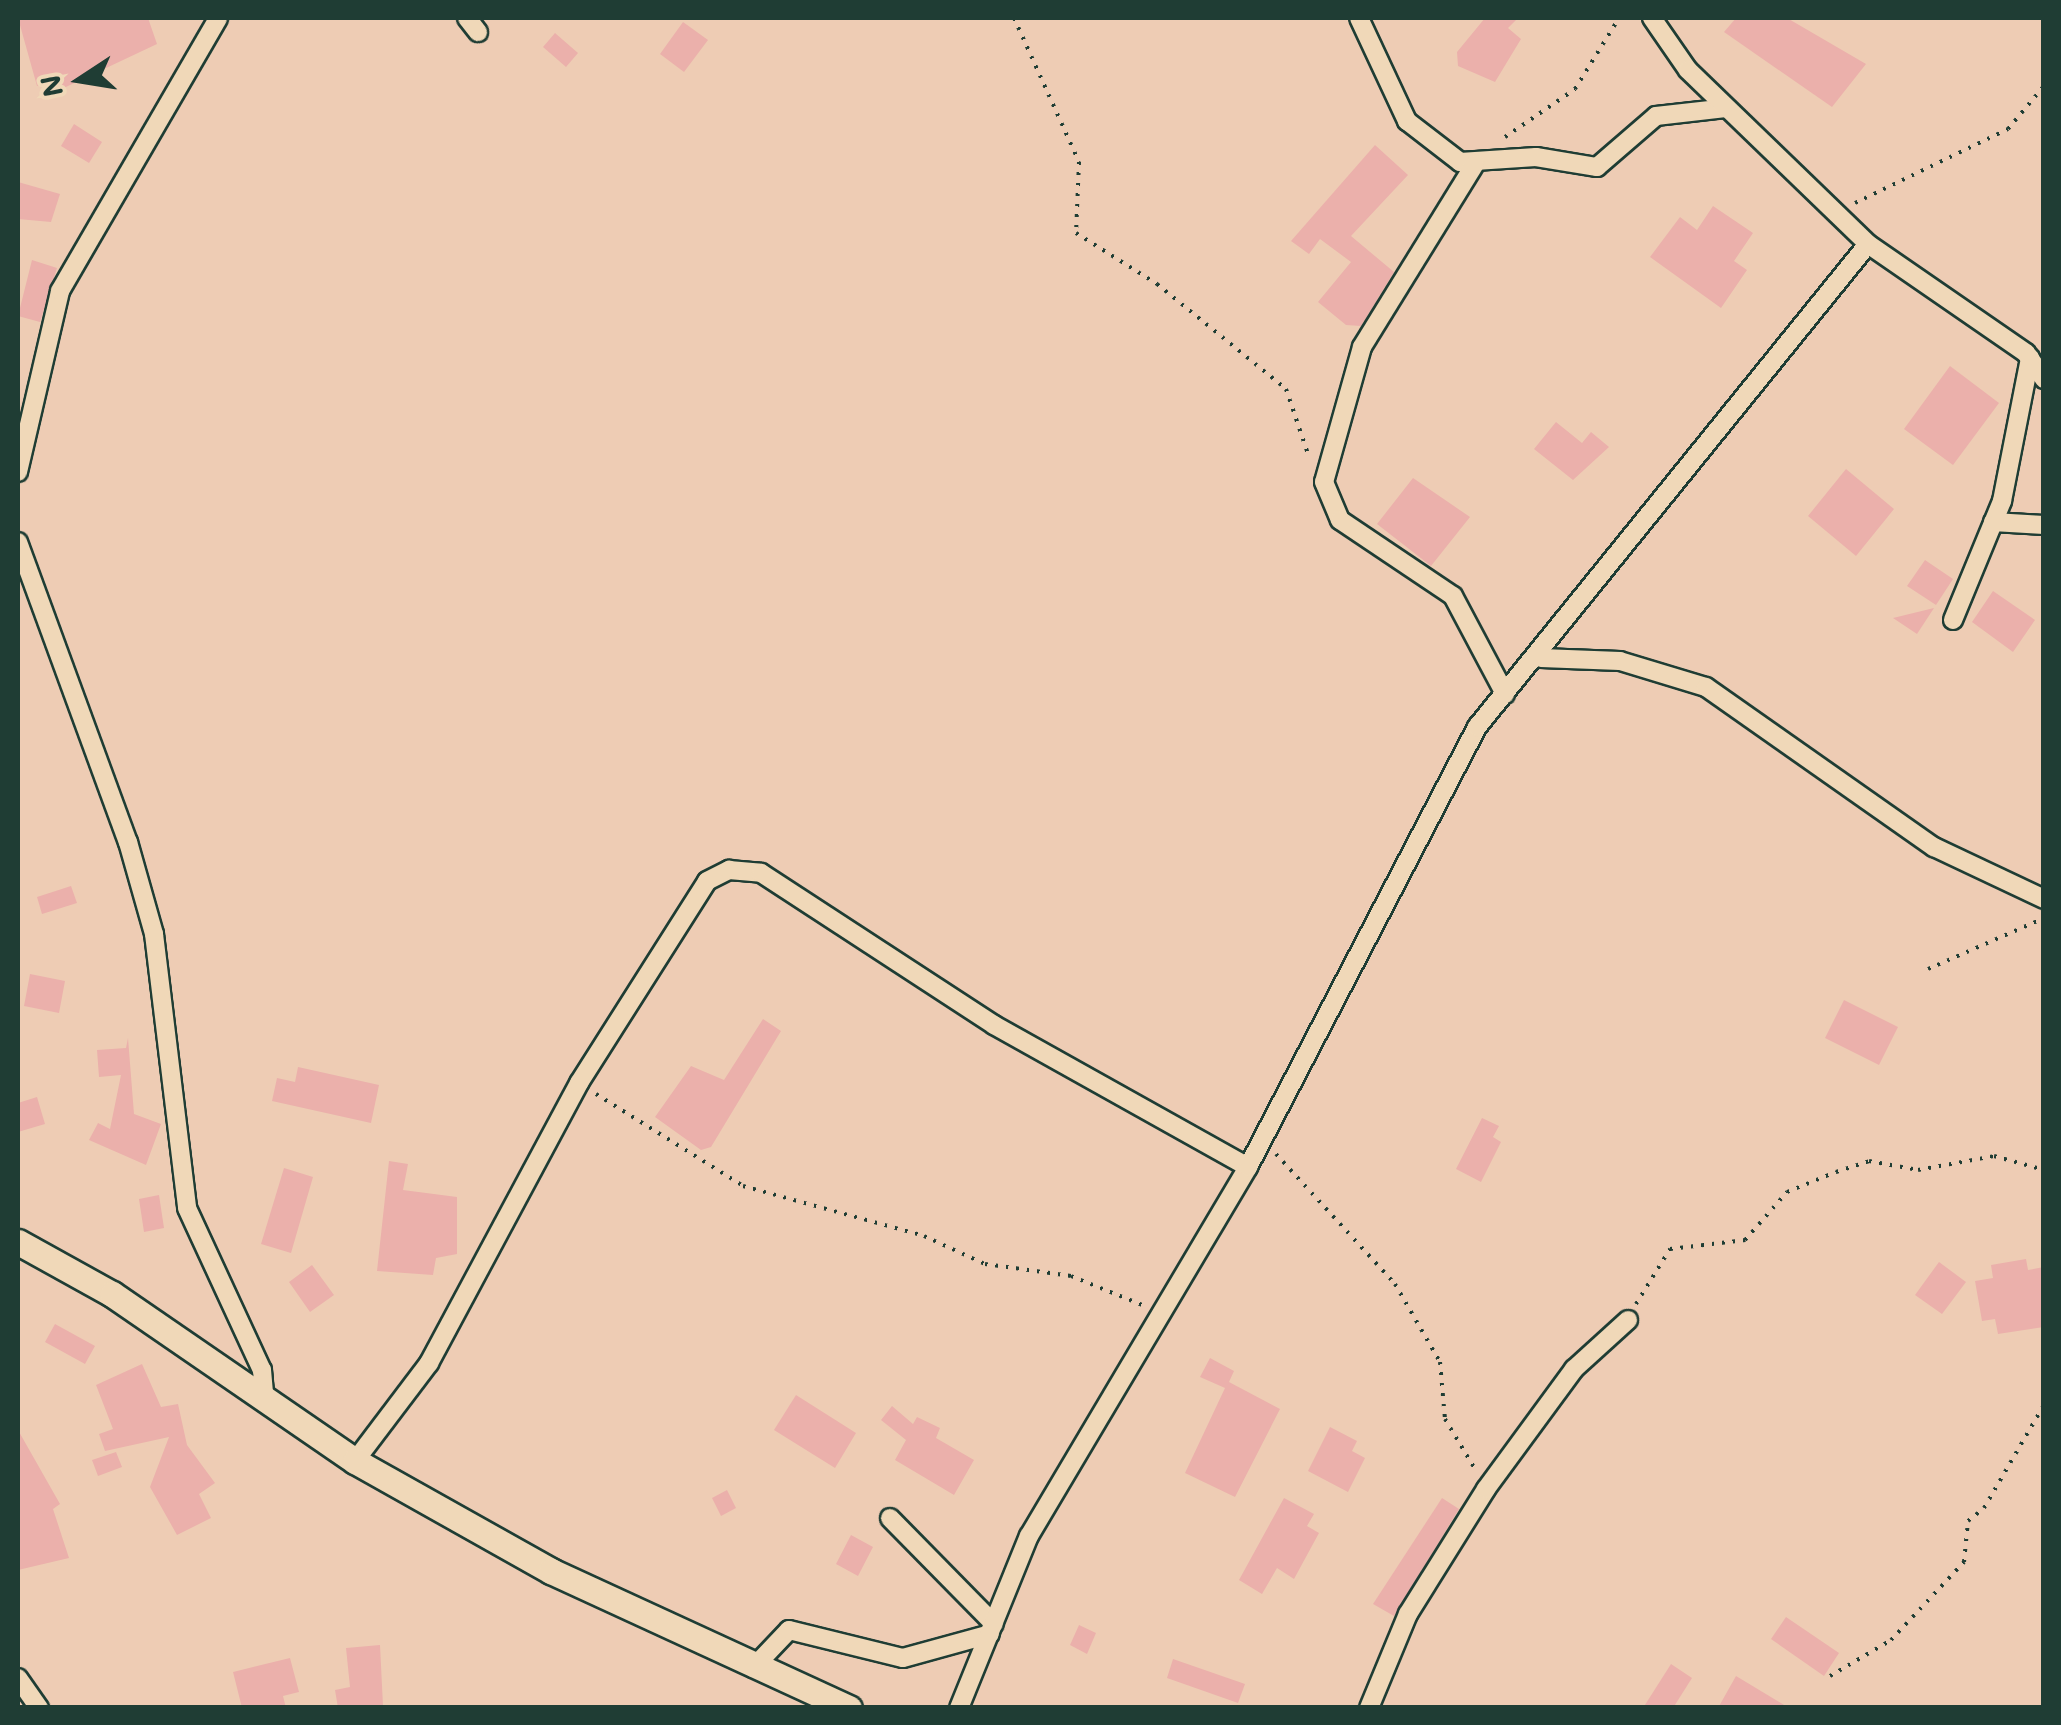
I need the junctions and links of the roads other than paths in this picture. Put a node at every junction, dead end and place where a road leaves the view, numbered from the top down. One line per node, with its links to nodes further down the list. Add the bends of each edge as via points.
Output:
1 (218, 18): 9 (street, via 60,291)
2 (1359, 18): 5 (street, via 1407,121 1442,157)
3 (1652, 18): 4 (street)
4 (1726, 108): 5 (street, via 1656,116 1597,167 1536,156); 6 (street)
5 (1483, 164): 15 (street, via 1362,346 1324,482 1340,520 1453,596)
6 (1868, 244): 7 (street); 14 (street, via 1651,505)
7 (2030, 358): 8 (street); 10 (street, via 2018,444)
8 (2044, 379)
9 (18, 472)
10 (1993, 522): 11 (street); 13 (street)
11 (2044, 525)
12 (18, 542): 20 (street, via 128,842 154,934 187,1208 262,1370)
13 (1953, 620)
14 (1541, 658): 15 (street); 16 (street, via 1620,661 1732,700 1934,847)
15 (1505, 694): 17 (street, via 1477,727)
16 (2044, 898)
17 (1248, 1167): 21 (street, via 994,1025 760,873 729,870 707,881 579,1083 429,1363); 23 (street, via 1028,1536)
18 (18, 1242): 20 (main road, via 112,1294)
19 (1628, 1320): 29 (street, via 1574,1369 1472,1510 1408,1614)
20 (264, 1402): 21 (main road)
21 (356, 1461): 24 (main road, via 551,1572)
22 (890, 1518): 23 (street)
23 (992, 1629): 24 (street, via 902,1658 788,1630); 28 (street)
24 (753, 1668): 27 (main road)
25 (18, 1678): 26 (street)
26 (39, 1708)
27 (850, 1708)
28 (960, 1708)
29 (1369, 1708)

